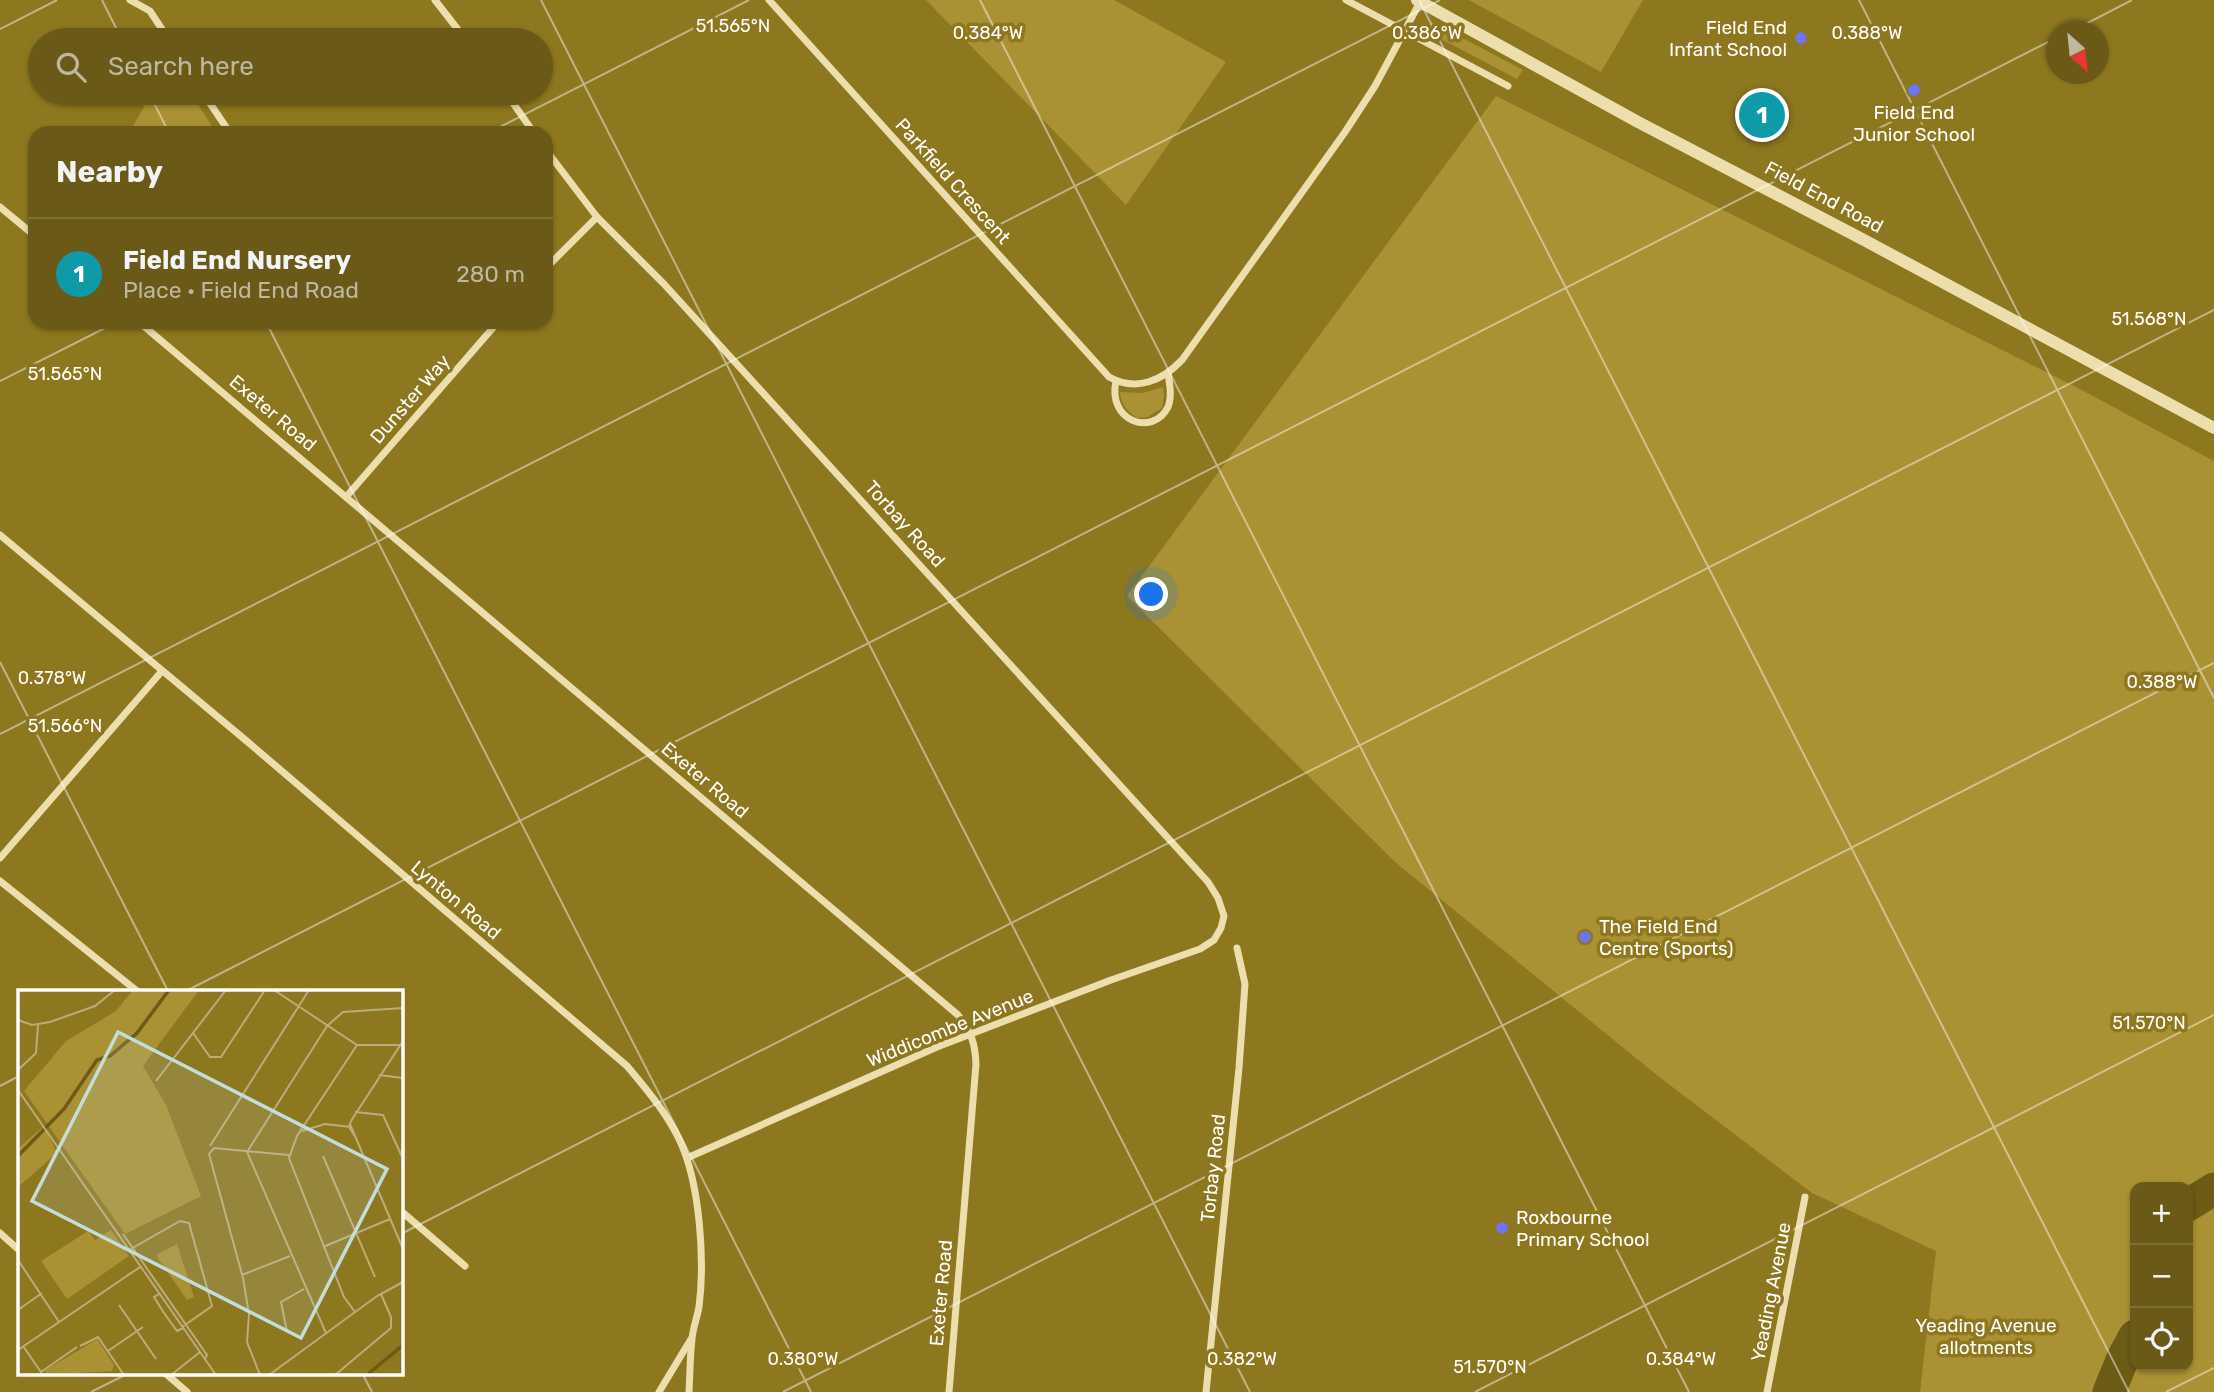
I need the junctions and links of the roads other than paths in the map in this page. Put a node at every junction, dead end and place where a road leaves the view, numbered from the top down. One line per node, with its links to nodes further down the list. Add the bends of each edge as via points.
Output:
1 (130, 0): 6 (street, via 150,11)
2 (435, 0): 7 (street)
3 (769, 0): 22 (street, Parkfield Crescent)
4 (1346, 0): 8 (street)
5 (1418, 1): 8 (street); 23 (street, Field End Road)
6 (161, 28)
7 (457, 28)
8 (1405, 31): 9 (street); 21 (street, via 1345,132)
9 (1508, 86)
10 (212, 105): 12 (street)
11 (514, 105): 13 (street)
12 (225, 126)
13 (529, 126)
14 (553, 159): 16 (street, Torbay Road)
15 (0, 207): 17 (street)
16 (597, 217): 18 (street); 29 (street, Torbay Road, via 679,300 1208,882 1224,916)
17 (28, 230)
18 (553, 261)
19 (151, 329): 24 (street, Exeter Road)
20 (492, 329): 24 (street, Dunster Way)
21 (1168, 374): 22 (street, via 1133,385); 22 (street, via 1167,409 1159,417 1139,423 1119,411 1113,393)
22 (1116, 381)
23 (2214, 428)
24 (346, 497): 32 (street, Exeter Road, via 958,1015)
25 (0, 535): 26 (street, Lynton Road)
26 (162, 671): 27 (street); 33 (street, Lynton Road, via 626,1066 656,1100)
27 (0, 858)
28 (0, 881): 31 (street)
29 (1221, 928): 32 (street, Widdicombe Avenue, via 1214,940 1200,949)
30 (1237, 948): 45 (street, Torbay Road, via 1245,984)
31 (137, 990)
32 (971, 1034): 33 (street, Widdicombe Avenue); 44 (street, Exeter Road, via 976,1064)
33 (687, 1158): 39 (street, Lynton Road, via 699,1222 699,1306)
34 (1805, 1198): 46 (street, Yeading Avenue)
35 (402, 1212): 38 (street)
36 (0, 1233): 37 (street)
37 (18, 1249)
38 (466, 1266)
39 (692, 1338): 42 (street); 43 (street, Lynton Road)
40 (166, 1374): 41 (street)
41 (187, 1392)
42 (659, 1392)
43 (689, 1392)
44 (949, 1392)
45 (1206, 1392)
46 (1768, 1392)

